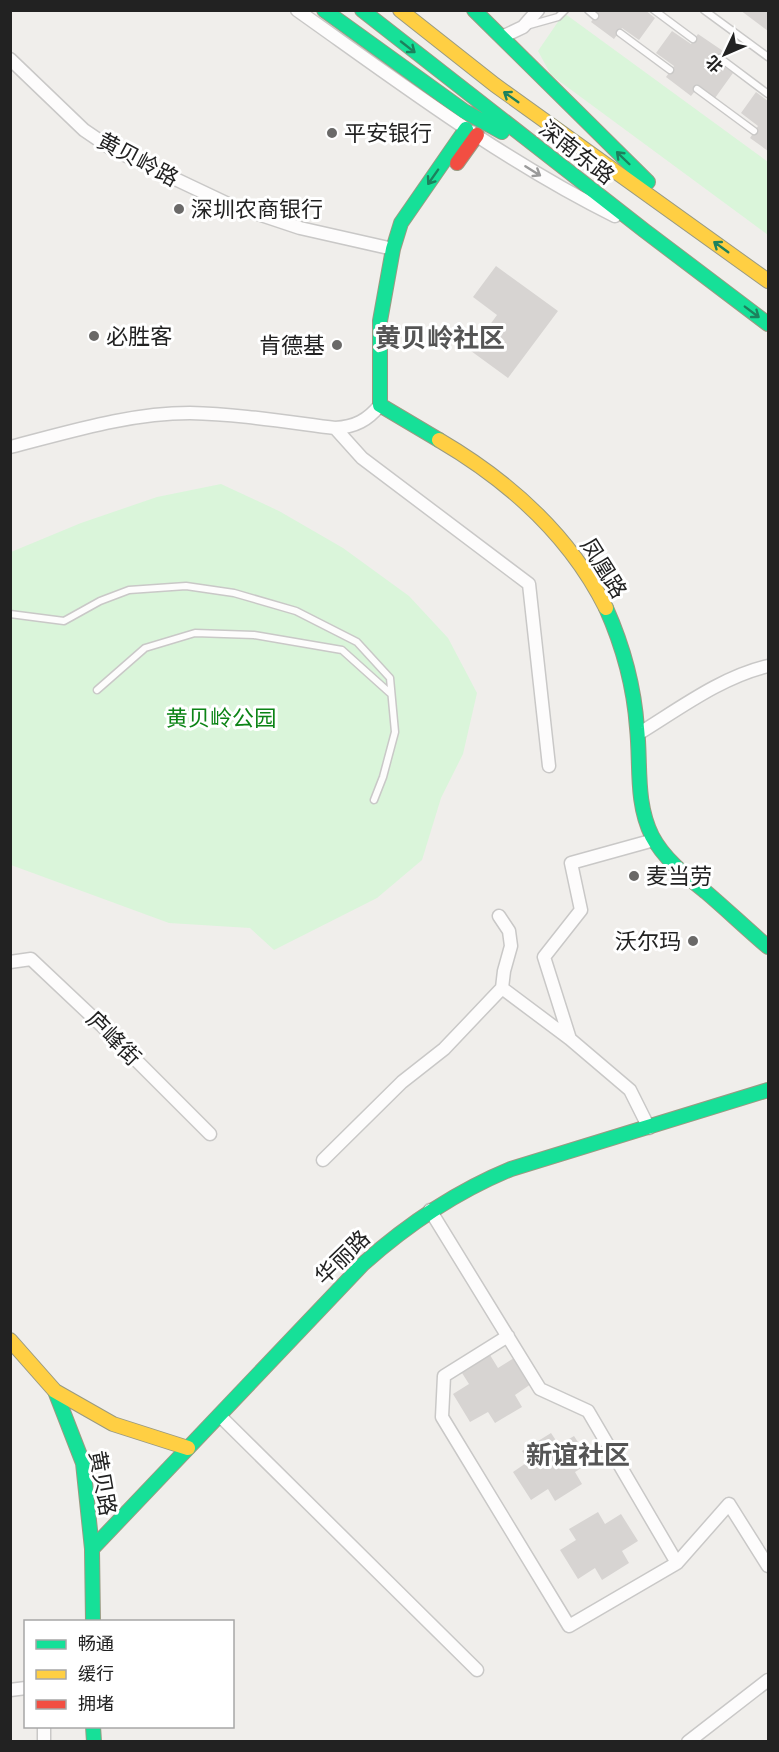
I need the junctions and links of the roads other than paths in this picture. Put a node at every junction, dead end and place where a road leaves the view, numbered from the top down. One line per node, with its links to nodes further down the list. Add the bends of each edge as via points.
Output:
1 (297, 10): 24 (street)
2 (324, 10): 22 (street)
3 (362, 10): 25 (street, 深南东路, one-way to 25)
4 (400, 10): 26 (street, 深南东路, one-way to 4, via 495,85)
5 (474, 10): 14 (street)
6 (538, 10): 12 (street)
7 (565, 10): 12 (lane, via 558,17)
8 (588, 10): 11 (lane)
9 (654, 10): 15 (lane)
10 (704, 10): 16 (lane)
11 (596, 16)
12 (523, 27): 14 (street)
13 (620, 33): 19 (lane)
14 (502, 37): 26 (street, one-way to 14)
15 (693, 39)
16 (768, 57)
17 (720, 58): 21 (lane)
18 (10, 59): 28 (street, 黄贝岭路, via 70,118 112,149 228,204 300,228)
19 (670, 70)
20 (697, 89): 23 (lane)
21 (768, 94)
22 (464, 111): 24 (street); 25 (street)
23 (754, 131)
24 (472, 132): 27 (street, one-way to 27, via 571,194); 28 (street, via 401,223)
25 (555, 162): 27 (street, 深南东路)
26 (695, 228): 29 (street, 深南东路, one-way to 26)
27 (645, 231): 30 (street, 深南东路, one-way to 30)
28 (393, 249): 31 (street, via 380,321)
29 (768, 281)
30 (768, 324)
31 (380, 405): 32 (street, via 359,423); 38 (street, 凤凰路, via 516,492 547,522 600,596 616,631)
32 (335, 428): 33 (street, via 189,413 109,422); 39 (street, via 362,458 529,584)
33 (10, 447)
34 (10, 614): 37 (lane, via 64,621 129,590 186,586 234,593 296,611 357,642 390,678)
35 (768, 666): 38 (street, via 747,671 720,685)
36 (97, 690): 37 (lane, via 145,648 195,633 254,635 342,650)
37 (392, 694): 40 (lane, via 395,732)
38 (638, 734): 41 (street, 凤凰路, via 640,803)
39 (549, 766)
40 (374, 800)
41 (654, 840): 43 (street, 凤凰路, via 679,869); 46 (street, via 571,863 581,910 544,957)
42 (499, 916): 45 (street, via 509,931 511,946)
43 (768, 947)
44 (10, 962): 49 (street, 庐峰街, via 31,959)
45 (502, 988): 46 (street); 50 (street, via 444,1049 402,1082)
46 (570, 1039): 48 (street, via 630,1090)
47 (768, 1090): 48 (street, 华丽路)
48 (649, 1128): 51 (street, 华丽路, via 488,1178)
49 (210, 1134)
50 (323, 1160)
51 (430, 1210): 52 (street); 55 (street, 华丽路, via 363,1264)
52 (508, 1336): 58 (street, via 540,1389 588,1411); 58 (street, via 444,1376 442,1417 569,1626)
53 (10, 1340): 54 (street, 黄贝路)
54 (55, 1390): 56 (street, 黄贝路, via 113,1424); 57 (street, 黄贝路, via 82,1463)
55 (219, 1414): 56 (street, 华丽路); 61 (street)
56 (188, 1448): 57 (street, 华丽路)
57 (92, 1549): 60 (street)
58 (676, 1563): 59 (street, via 729,1504)
59 (768, 1566)
60 (93, 1620)
61 (477, 1670)
62 (768, 1680): 63 (street)
63 (688, 1742)

